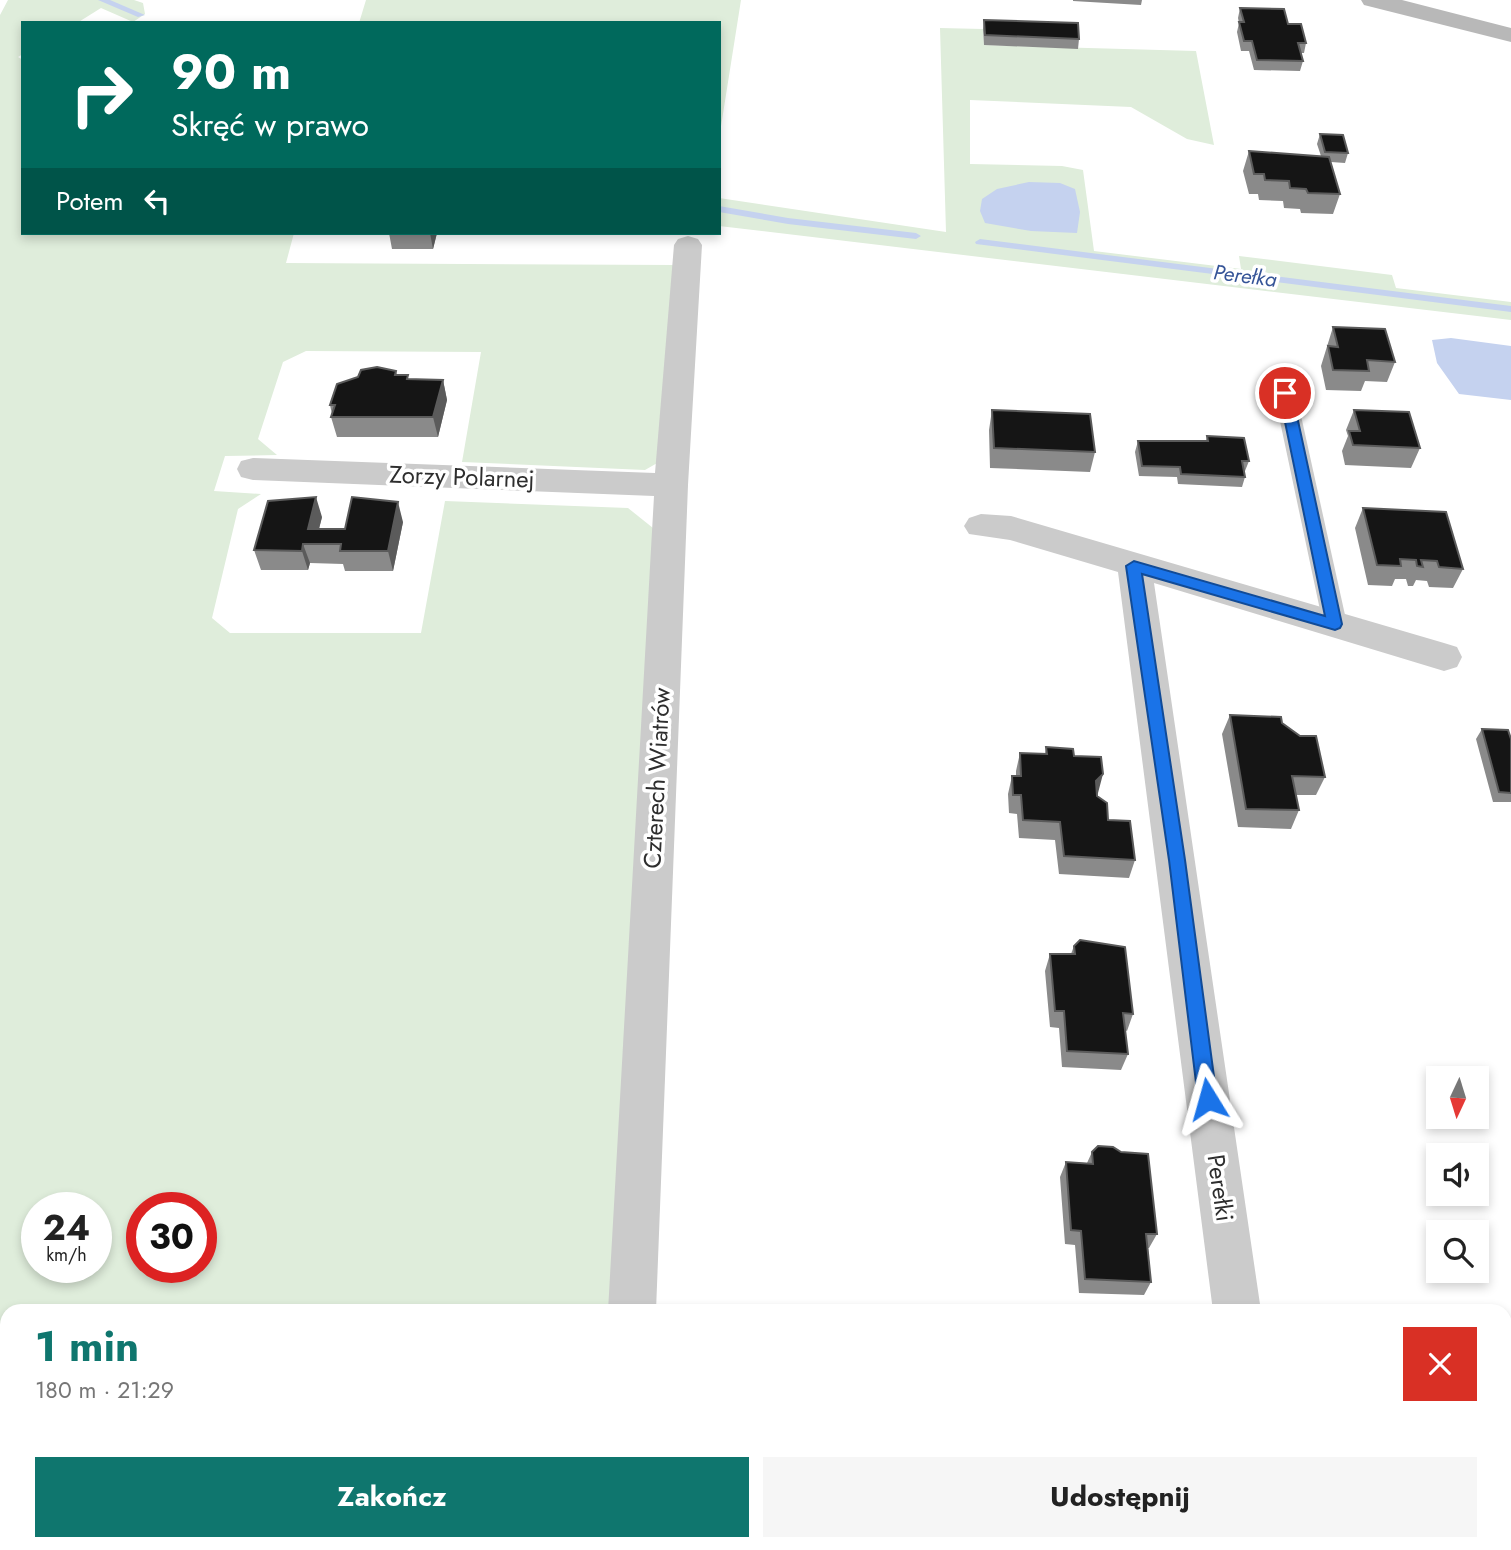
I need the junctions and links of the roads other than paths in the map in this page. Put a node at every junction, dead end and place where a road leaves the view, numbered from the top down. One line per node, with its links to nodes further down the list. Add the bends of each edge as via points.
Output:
1 (1373, 0): 2 (street)
2 (1511, 35)
3 (688, 245): 6 (street, Czterech Wiatrów)
4 (1285, 393): 9 (lane)
5 (253, 469): 6 (street, Zorzy Polarnej)
6 (671, 485): 11 (street, Czterech Wiatrów)
7 (981, 526): 8 (street, via 1012,528)
8 (1134, 566): 9 (street); 12 (street, Perełki)
9 (1335, 624): 10 (street)
10 (1444, 657)
11 (632, 1304)
12 (1236, 1304)

